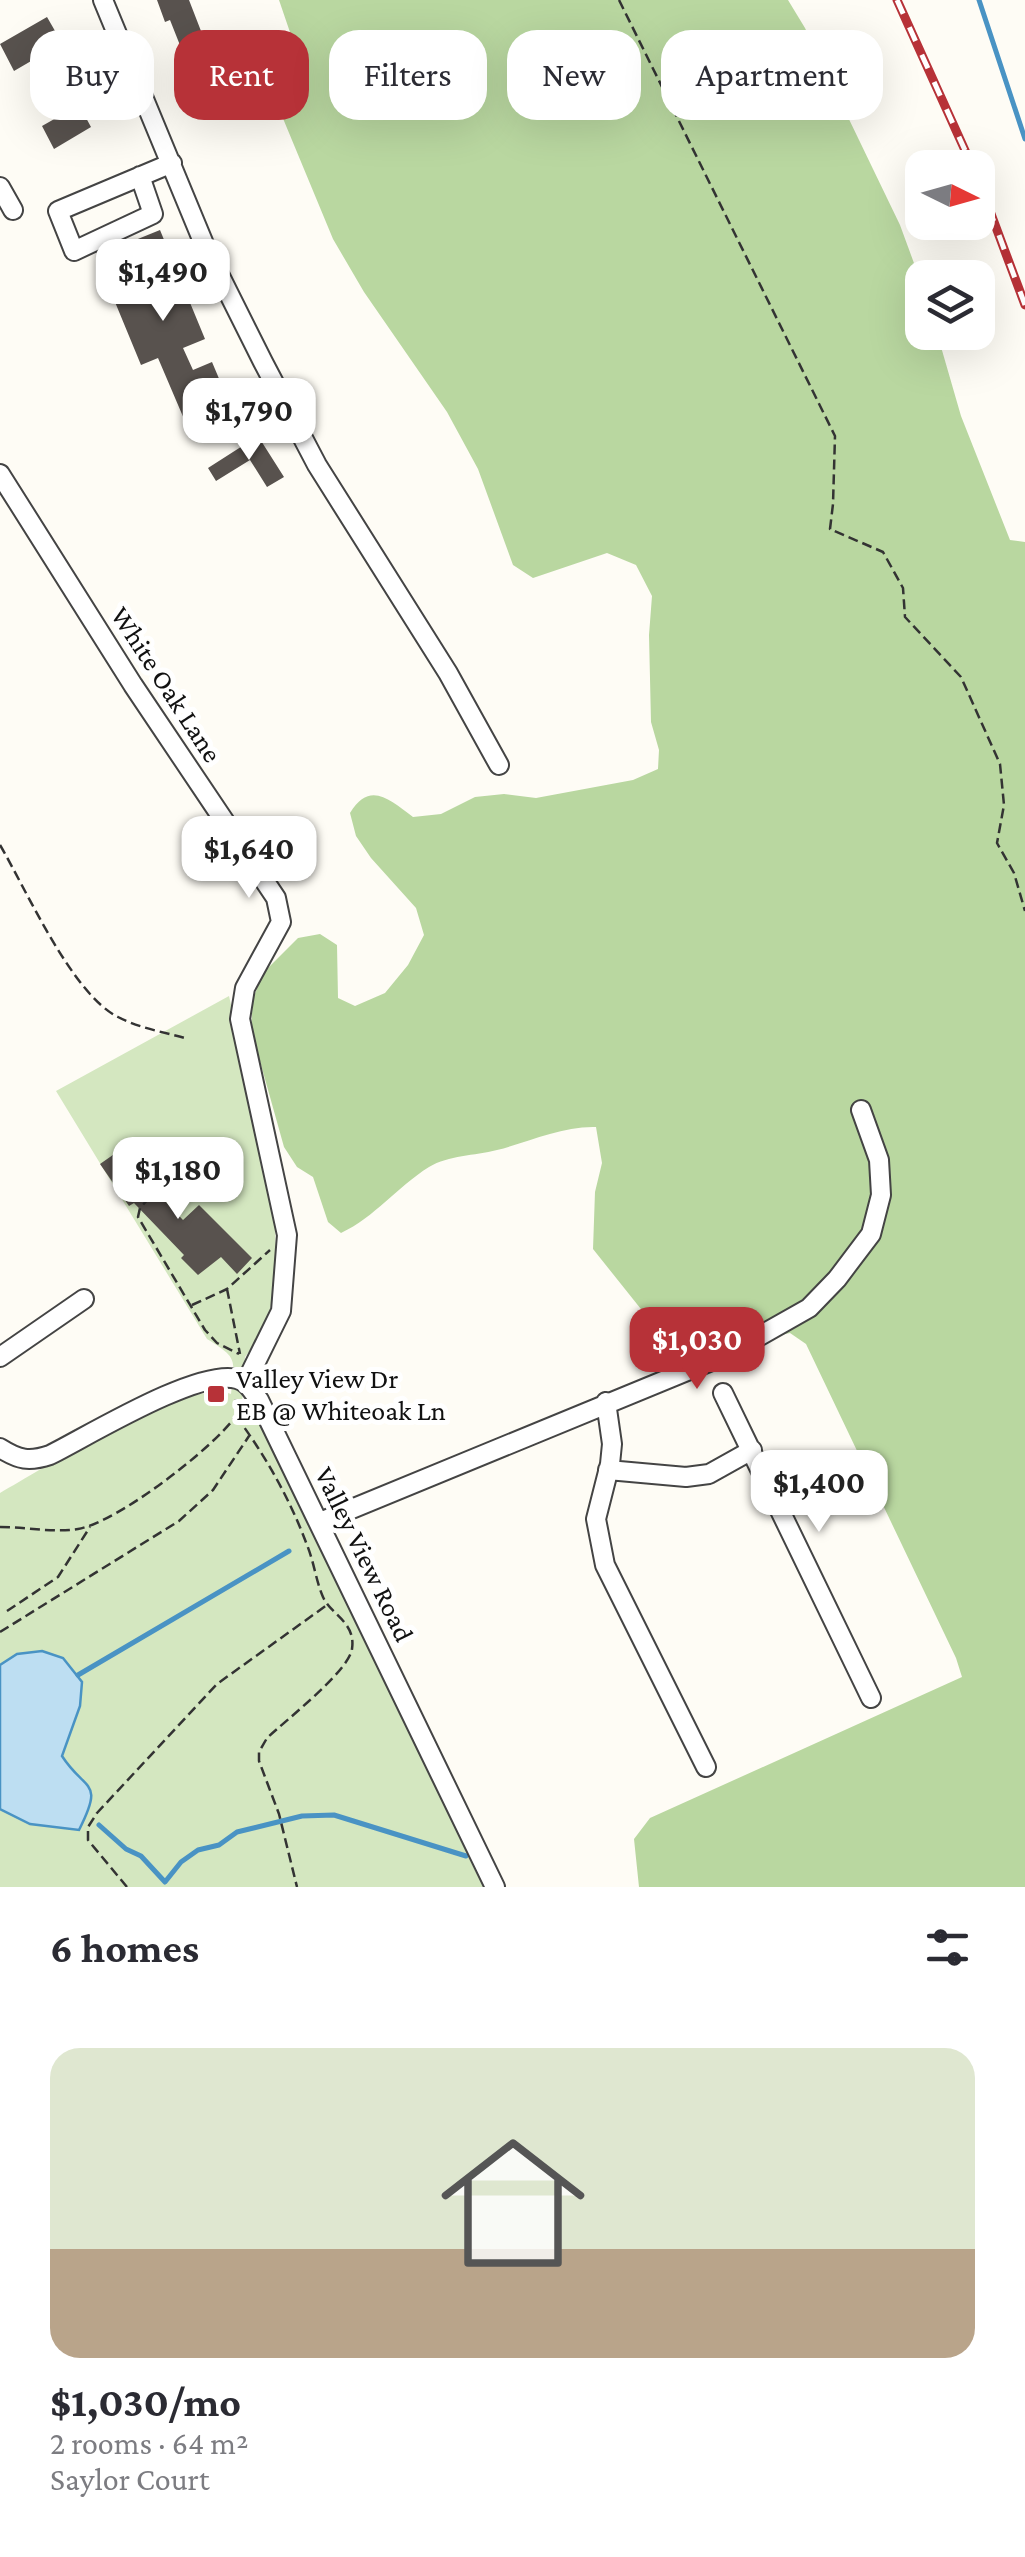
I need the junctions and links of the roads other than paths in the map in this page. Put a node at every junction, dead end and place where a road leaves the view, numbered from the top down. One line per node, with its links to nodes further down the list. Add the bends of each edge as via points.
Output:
1 (102, 0): 2 (street)
2 (172, 163): 3 (street); 7 (street, via 204,244 318,465)
3 (140, 176): 3 (street, via 58,210 74,251 153,214)
4 (0, 187): 5 (street)
5 (13, 210)
6 (0, 474): 11 (street, White Oak Lane, via 276,898 282,922 245,988 240,1019 287,1235 286,1273 281,1312)
7 (499, 765)
8 (861, 1110): 13 (street, via 879,1160 882,1195 871,1234 837,1280 809,1308 726,1355)
9 (84, 1299): 10 (street)
10 (0, 1356)
11 (241, 1390): 14 (street, via 234,1377 216,1377 32,1461); 17 (street, Valley View Road, via 259,1400)
12 (723, 1393): 15 (street)
13 (606, 1402): 16 (street); 17 (street)
14 (0, 1448)
15 (752, 1450): 16 (street, via 708,1474); 18 (street)
16 (608, 1470): 19 (street, via 596,1520 605,1565)
17 (320, 1522): 20 (street, Valley View Road)
18 (871, 1698)
19 (706, 1767)
20 (496, 1887)

